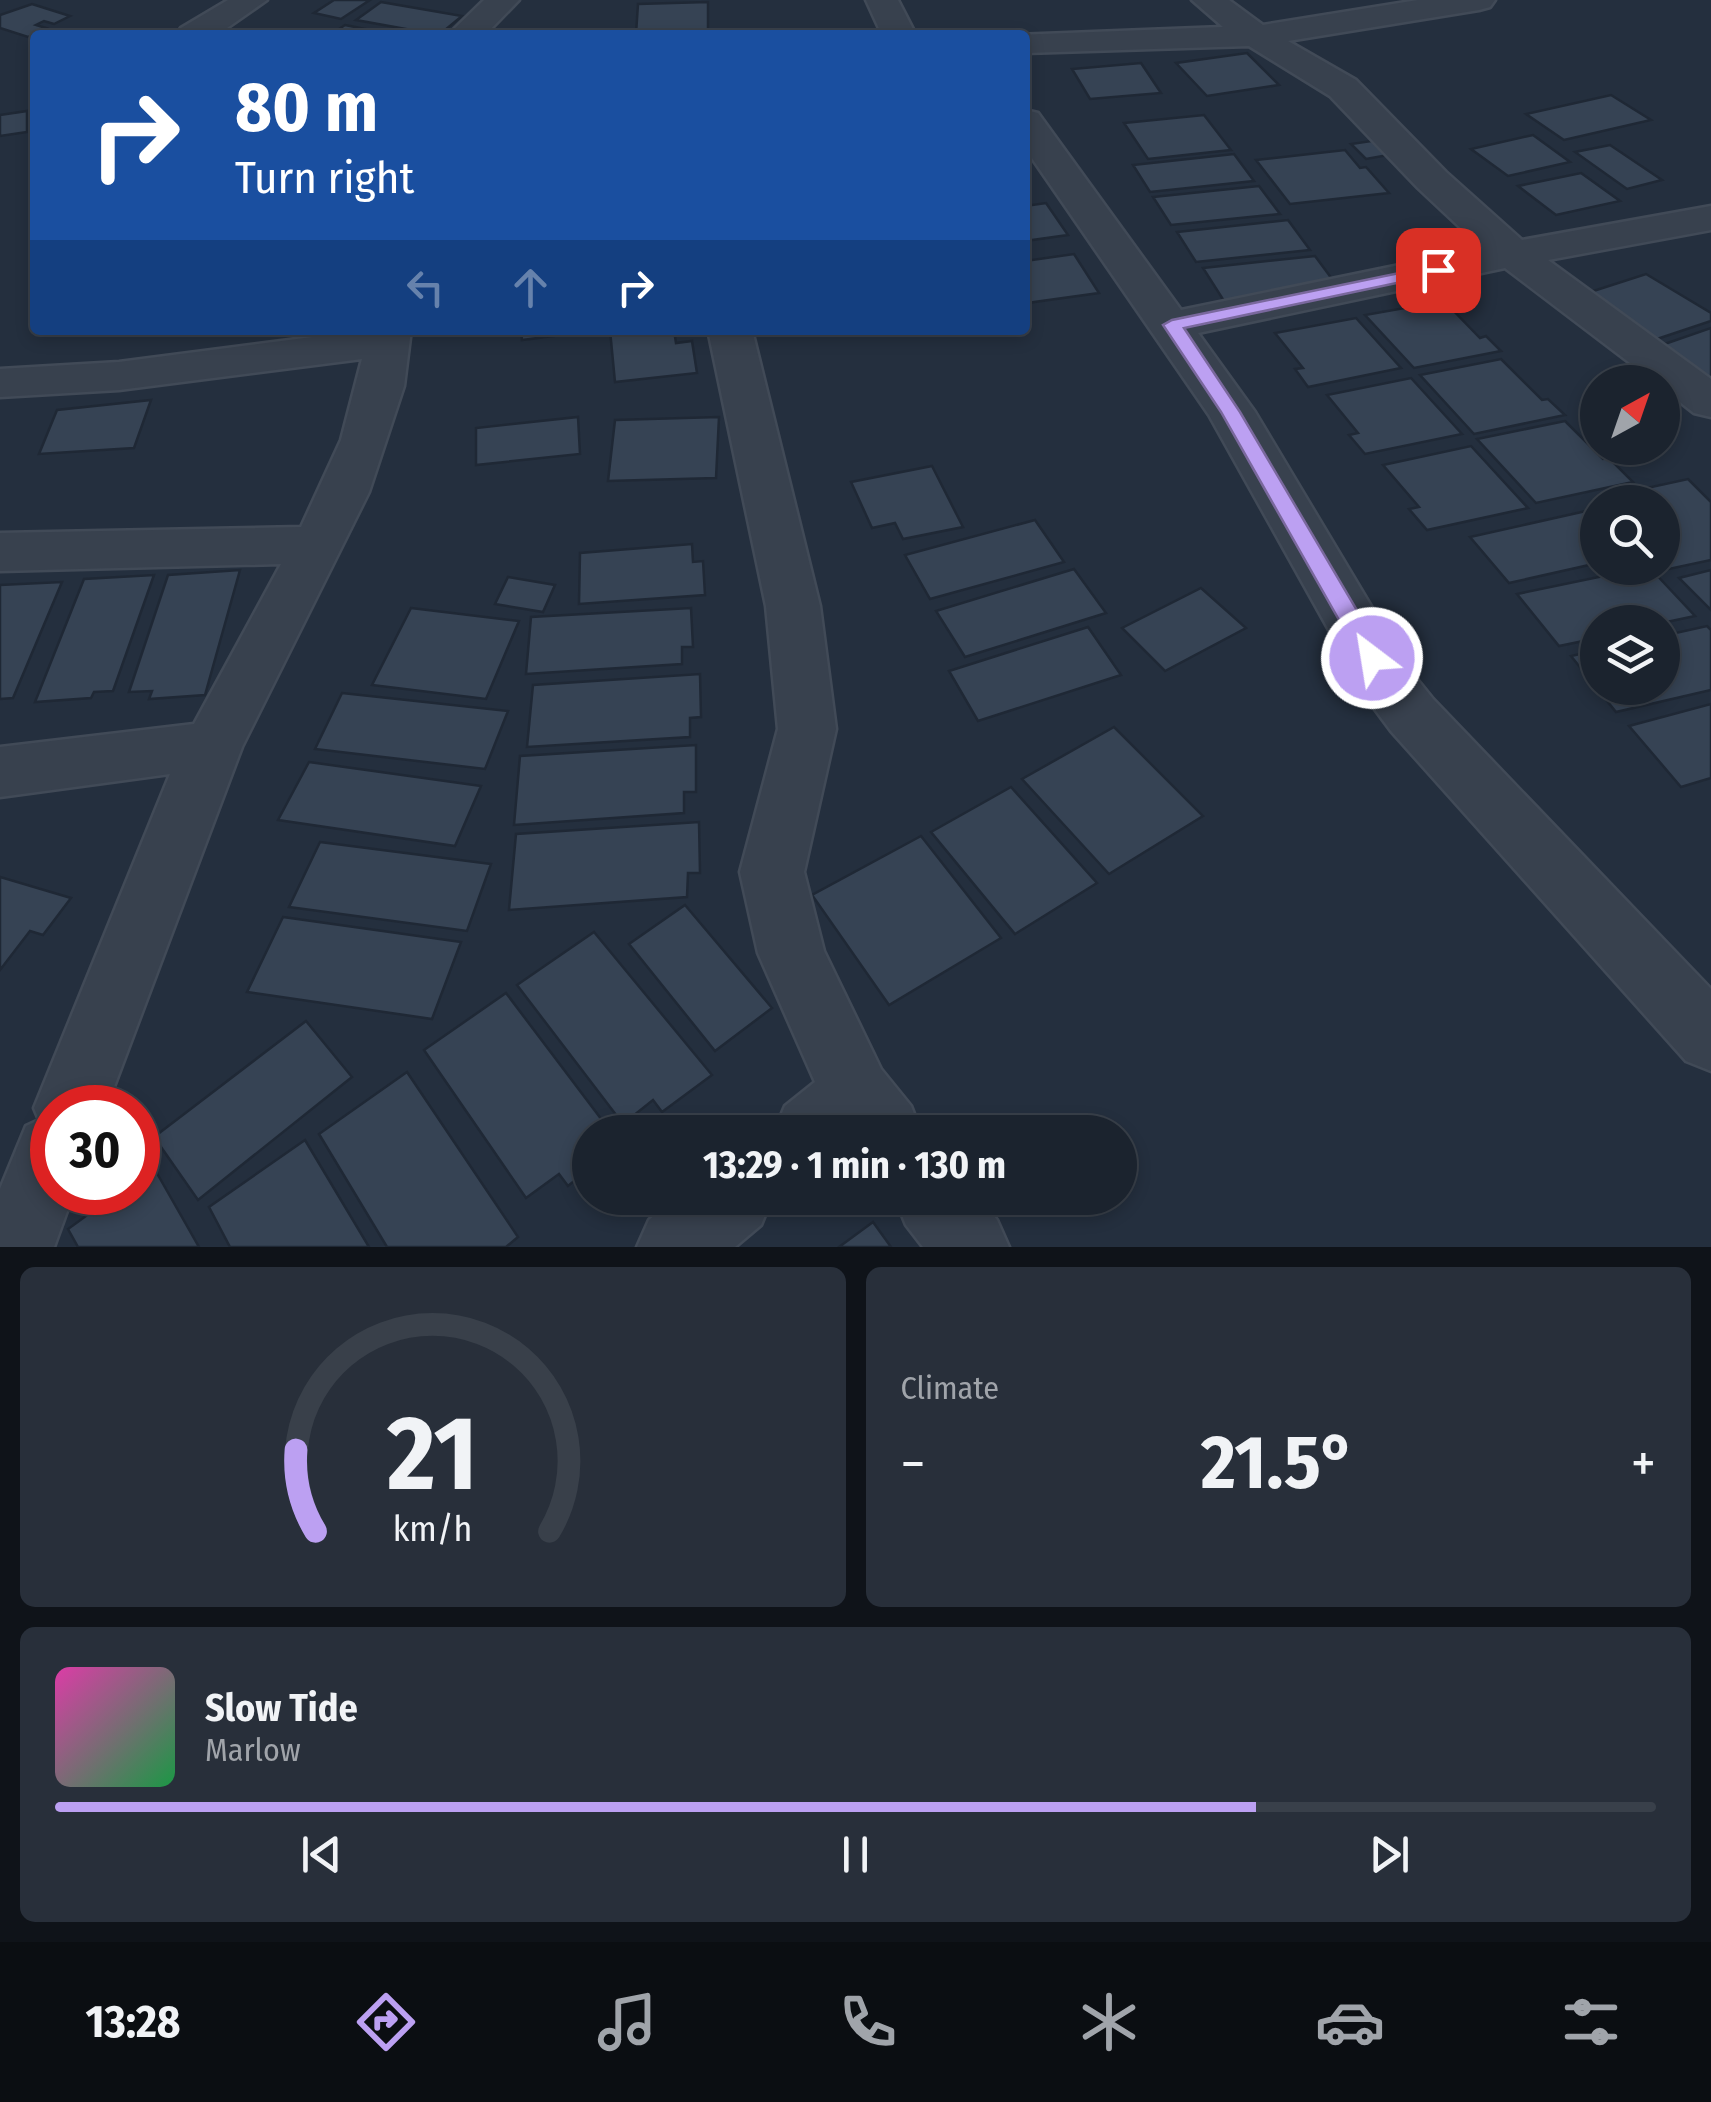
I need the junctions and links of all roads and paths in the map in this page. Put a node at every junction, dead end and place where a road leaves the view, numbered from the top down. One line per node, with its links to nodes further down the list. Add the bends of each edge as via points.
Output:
1 (251, 0): 6 (street)
2 (503, 0): 7 (street)
3 (882, 0): 8 (street)
4 (1208, 0): 9 (street)
5 (1479, 0): 9 (street)
6 (201, 30)
7 (470, 30)
8 (897, 30)
9 (1256, 36): 10 (street); 13 (street, via 1343,88)
10 (1030, 43)
11 (1030, 127): 14 (street)
12 (1700, 230): 13 (street)
13 (1513, 254): 14 (street); 18 (street)
14 (1172, 325): 23 (street, via 1412,716)
15 (731, 335): 25 (street, via 793,606 807,729 772,872 791,953)
16 (388, 336): 17 (street, via 119,376); 19 (street, via 386,374 350,475)
17 (0, 384)
18 (1711, 402)
19 (315, 546): 20 (street); 21 (street)
20 (0, 552)
21 (213, 746): 22 (street); 24 (street)
22 (0, 772)
23 (1711, 1038)
24 (79, 1085)
25 (849, 1115)
26 (30, 1208): 29 (street)
27 (714, 1215): 30 (street)
28 (946, 1215): 31 (street)
29 (15, 1247)
30 (676, 1247)
31 (970, 1247)

